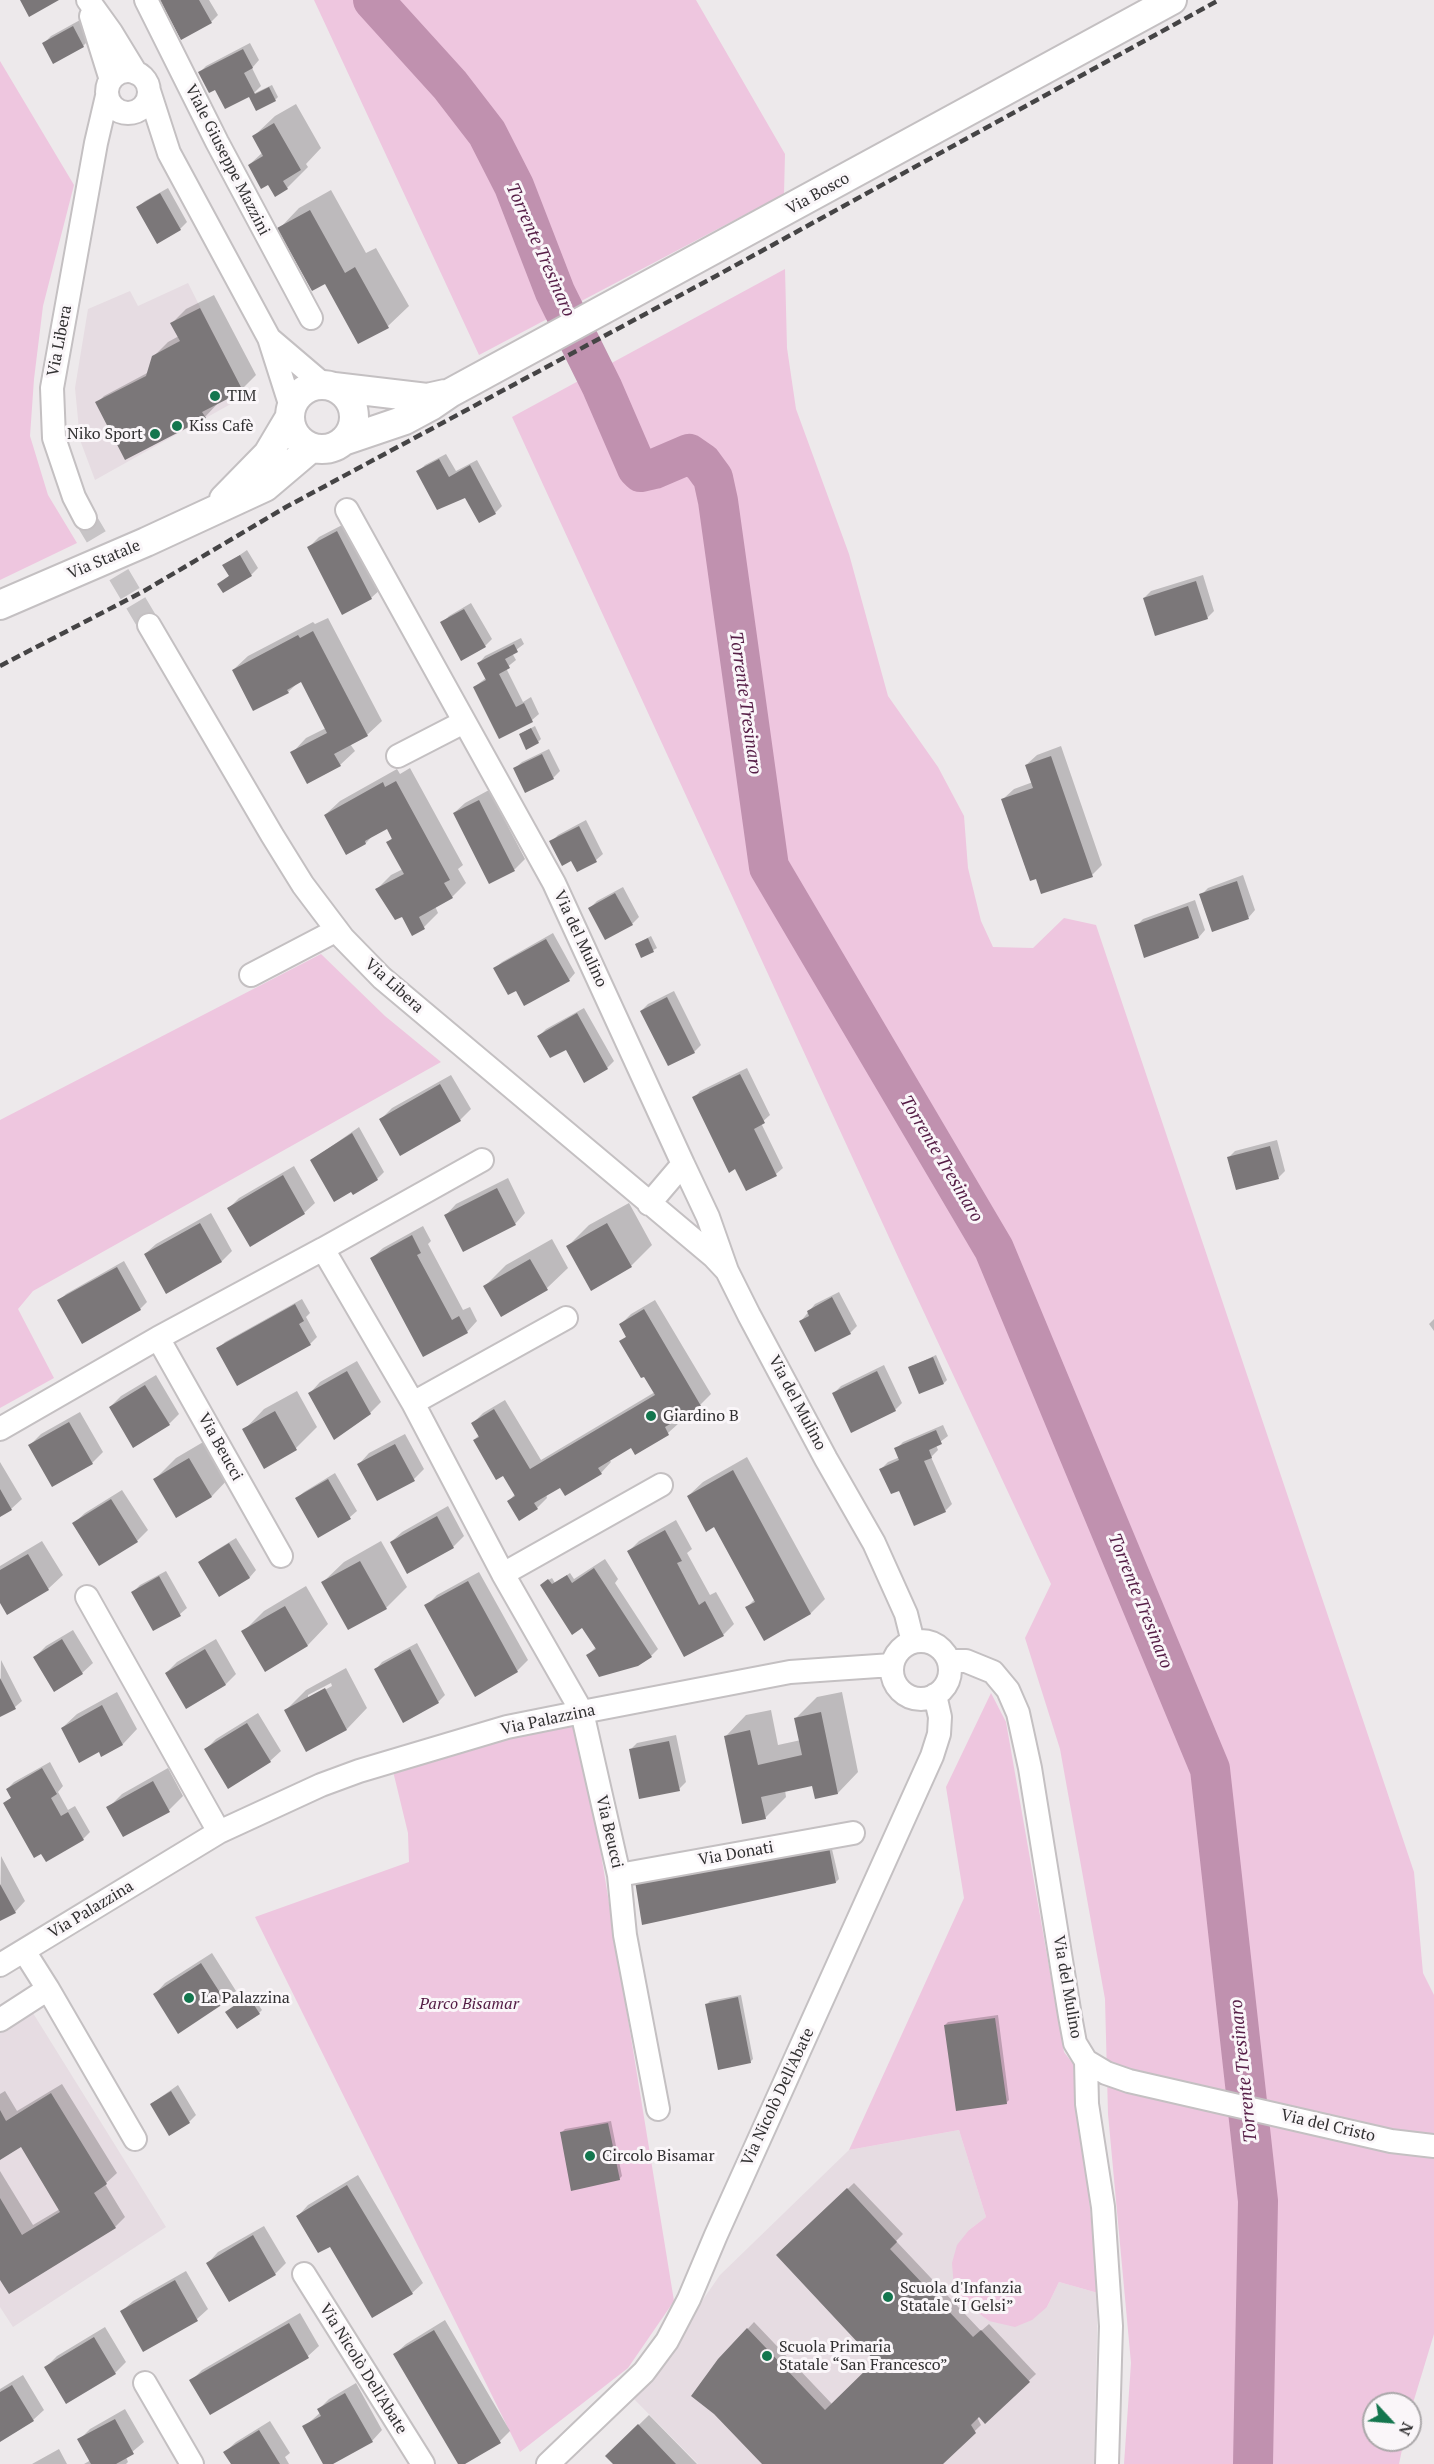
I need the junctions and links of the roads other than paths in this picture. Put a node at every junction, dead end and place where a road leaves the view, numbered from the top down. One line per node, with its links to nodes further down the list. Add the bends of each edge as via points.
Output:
1 (87, 0): 4 (street); 5 (street)
2 (146, 0): 10 (street, Viale Giuseppe Mazzini)
3 (1172, 0): 13 (main road, Via Bosco)
4 (136, 73): 5 (street, via 122,72); 6 (street, via 146,80)
5 (109, 88): 7 (street, via 112,106); 9 (street, Via Libera)
6 (149, 92): 7 (street, via 146,104); 8 (street)
7 (129, 112): 8 (street); 9 (street, Via Libera, via 107,134)
8 (170, 153): 11 (street)
9 (94, 160): 19 (street, Via Libera, via 52,388 54,438)
10 (311, 318)
11 (269, 338): 12 (street); 14 (street)
12 (329, 386): 13 (main road, via 427,398); 14 (main road, Via Statale, via 303,390); 15 (main road, via 349,400 353,410 351,429)
13 (456, 389): 15 (main road, via 405,420)
14 (290, 412): 16 (main road, via 291,428); 18 (main road, Via Statale, via 268,454)
15 (343, 441): 16 (main road, via 331,448)
16 (311, 448): 18 (main road, Via Statale, via 265,487)
17 (347, 510): 22 (street, Via del Mulino)
18 (207, 514): 20 (main road, Via Statale)
19 (85, 518)
20 (0, 605)
21 (149, 625): 24 (street, Via Libera, via 272,835)
22 (464, 722): 23 (street); 27 (street, Via del Mulino, via 554,883)
23 (398, 756)
24 (337, 930): 25 (street); 28 (street, Via Libera, via 382,978)
25 (251, 975)
26 (482, 1161): 29 (street)
27 (683, 1164): 28 (street); 30 (street, Via del Mulino, via 708,1216)
28 (649, 1204): 30 (street, Via Libera)
29 (323, 1249): 32 (street); 33 (street, Via Beucci)
30 (727, 1271): 39 (street, Via del Mulino, via 874,1543 906,1614)
31 (566, 1318): 33 (street)
32 (158, 1338): 34 (street); 36 (street, Via Beucci)
33 (413, 1403): 37 (street, Via Beucci)
34 (0, 1429)
35 (661, 1485): 37 (street)
36 (281, 1556)
37 (503, 1574): 43 (street, Via Beucci)
38 (87, 1597): 44 (street)
39 (913, 1642): 40 (street, via 922,1640 939,1647); 41 (street, via 902,1648)
40 (949, 1661): 42 (street, via 949,1677); 51 (street, Via del Mulino, via 966,1661 993,1672 1008,1690 1018,1713 1075,2043)
41 (892, 1665): 42 (street, via 895,1683 908,1696 917,1699); 43 (street, Via Palazzina, via 790,1672)
42 (935, 1695): 57 (street, Via Nicolò Dell'Abate, via 940,1718 932,1756 689,2299 667,2341 644,2372)
43 (582, 1713): 44 (street, Via Palazzina, via 507,1728 359,1771); 46 (street, Via Beucci)
44 (219, 1832): 47 (street, Via Palazzina)
45 (853, 1833): 46 (street, Via Donati)
46 (619, 1875): 52 (street, Via Beucci, via 625,1935)
47 (24, 1951): 48 (street, Via Palazzina); 49 (street)
48 (0, 1965)
49 (48, 1989): 50 (street); 53 (street)
50 (0, 2019)
51 (1086, 2061): 54 (street, Via del Cristo, via 1129,2081 1391,2141); 60 (street, Via del Mulino, via 1087,2104 1109,2265)
52 (658, 2109)
53 (135, 2139)
54 (1434, 2146)
55 (304, 2274): 59 (street, Via Nicolò Dell'Abate)
56 (145, 2383): 58 (street)
57 (550, 2463)
58 (192, 2464)
59 (423, 2464)
60 (1107, 2464)

